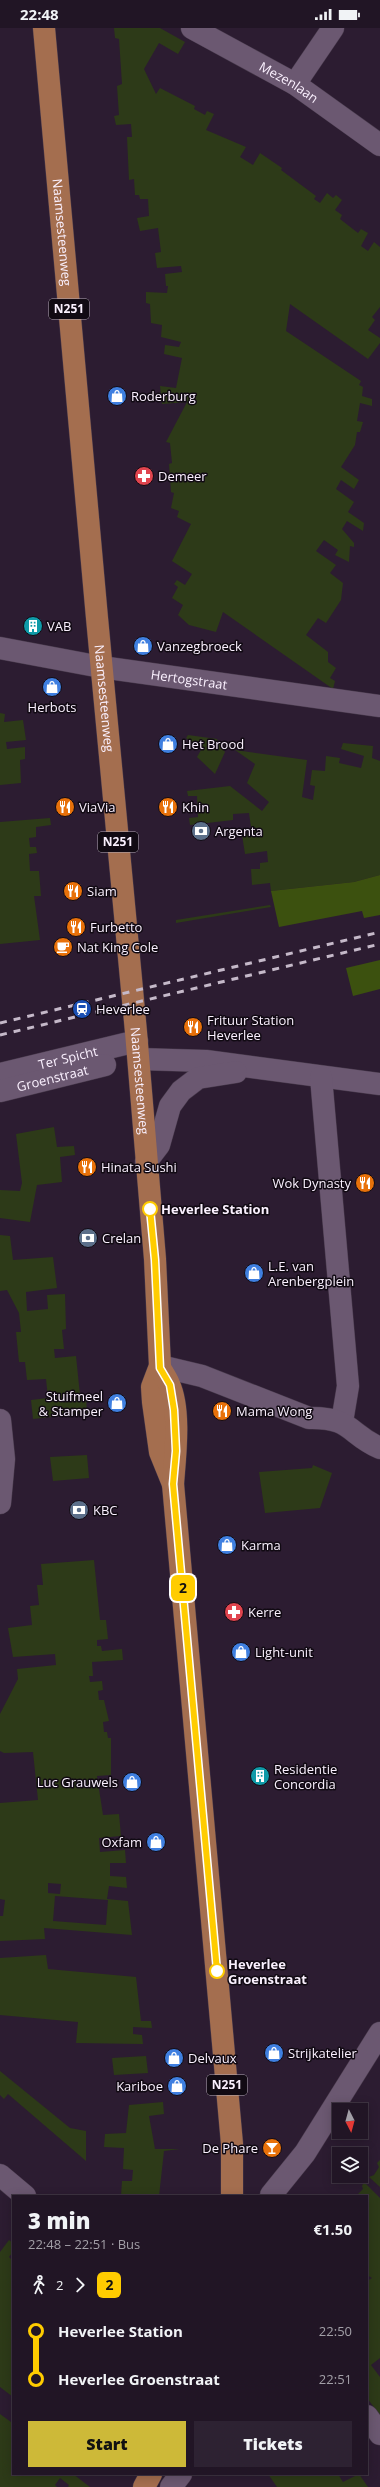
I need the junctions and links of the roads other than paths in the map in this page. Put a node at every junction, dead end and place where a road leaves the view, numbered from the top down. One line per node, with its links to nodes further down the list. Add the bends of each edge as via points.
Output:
1 (44, 28): 7 (main road, Naamsesteenweg / N251)
2 (192, 28): 4 (street, Mezenlaan)
3 (334, 28): 4 (street)
4 (295, 84): 5 (street, Mezenlaan)
5 (380, 145)
6 (0, 648): 7 (street, Hertogstraat)
7 (101, 667): 8 (street, Hertogstraat); 9 (main road, Naamsesteenweg / N251)
8 (380, 706)
9 (138, 1050): 11 (street, Ter Spicht, via 179,1059); 12 (street, Ter Spicht); 16 (main road, Naamsesteenweg / N251)
10 (105, 1065): 15 (street, Groenstraat)
11 (255, 1069): 13 (street, Ter Spicht); 16 (street, via 198,1078 181,1091 170,1106 159,1145)
12 (0, 1074)
13 (321, 1077): 14 (street, Ter Spicht); 19 (street, via 348,1386)
14 (380, 1084)
15 (0, 1091)
16 (146, 1162): 17 (main road, Naamsesteenweg / N251, via 155,1260)
17 (160, 1367): 19 (street, via 202,1376 309,1418 324,1417); 25 (main road, Naamsesteenweg / N251, via 152,1387 154,1412 160,1452 173,1484 231,2136)
18 (0, 1420): 21 (street, via 4,1459)
19 (342, 1422): 20 (street)
20 (380, 1448)
21 (0, 1503)
22 (380, 2033): 26 (street, via 305,2153)
23 (0, 2175): 24 (street)
24 (24, 2195)
25 (232, 2195)
26 (271, 2195)
27 (368, 2417): 28 (street)
28 (380, 2434)
29 (150, 2475): 31 (main road)
30 (180, 2475): 32 (street)
31 (144, 2487)
32 (170, 2487)

